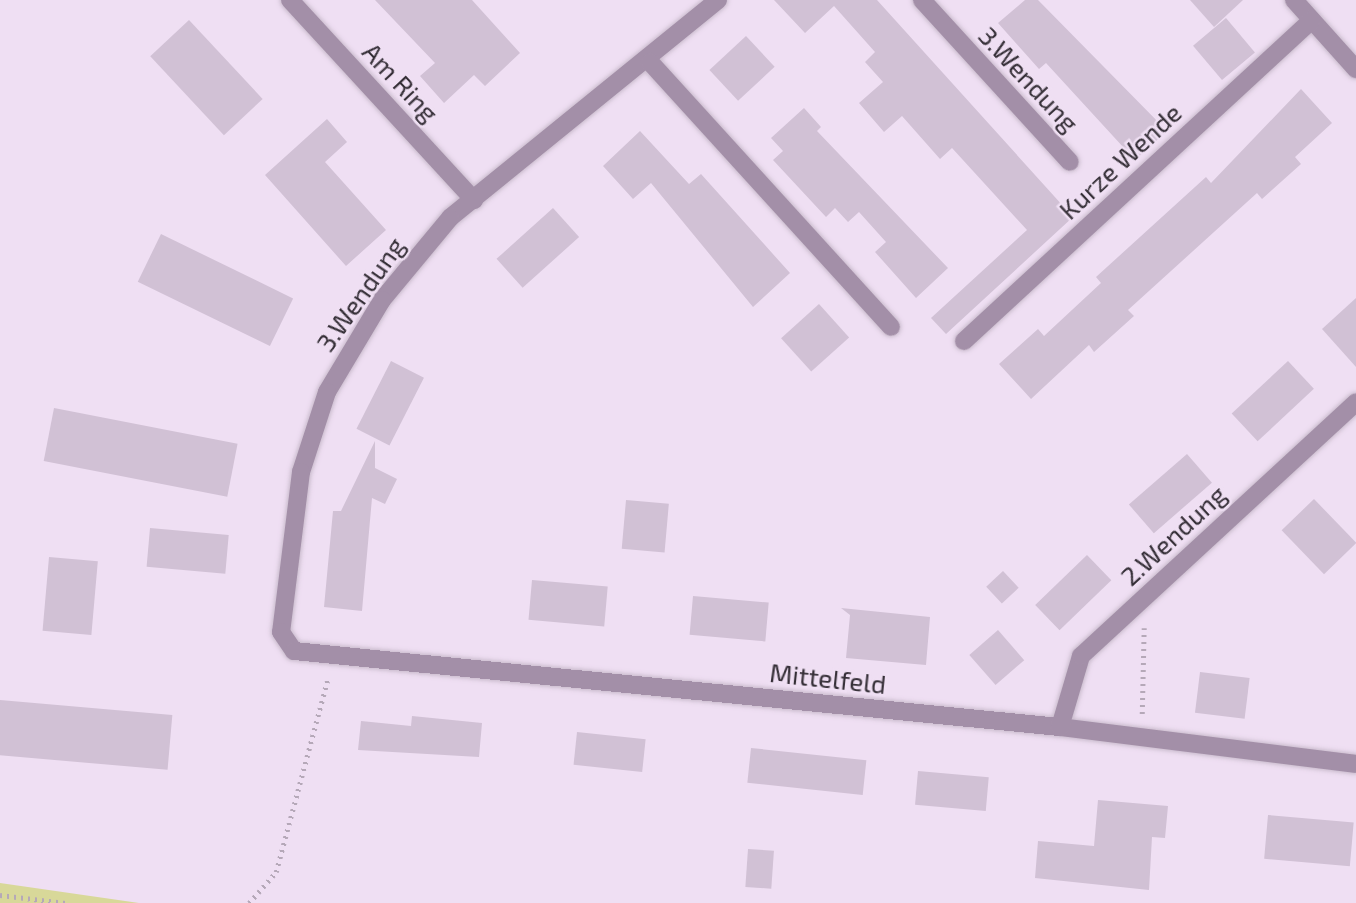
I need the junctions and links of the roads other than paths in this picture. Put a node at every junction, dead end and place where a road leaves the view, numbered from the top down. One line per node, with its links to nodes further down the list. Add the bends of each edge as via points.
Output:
1 (290, 0): 9 (street, Am Ring)
2 (718, 0): 6 (street, 3.Wendung)
3 (922, 0): 8 (street, 3.Wendung)
4 (1294, 0): 5 (street)
5 (1312, 20): 7 (street); 11 (street, Kurze Wende)
6 (650, 62): 9 (street, 3.Wendung); 10 (street)
7 (1356, 69)
8 (1070, 162)
9 (474, 200): 13 (street, 3.Wendung, via 440,228 382,299 327,391 300,485 281,632)
10 (891, 327)
11 (964, 341)
12 (1356, 402): 14 (street, 2.Wendung, via 1081,656)
13 (294, 651): 14 (street, Mittelfeld)
14 (1060, 727): 15 (street, Mittelfeld)
15 (1356, 764)

